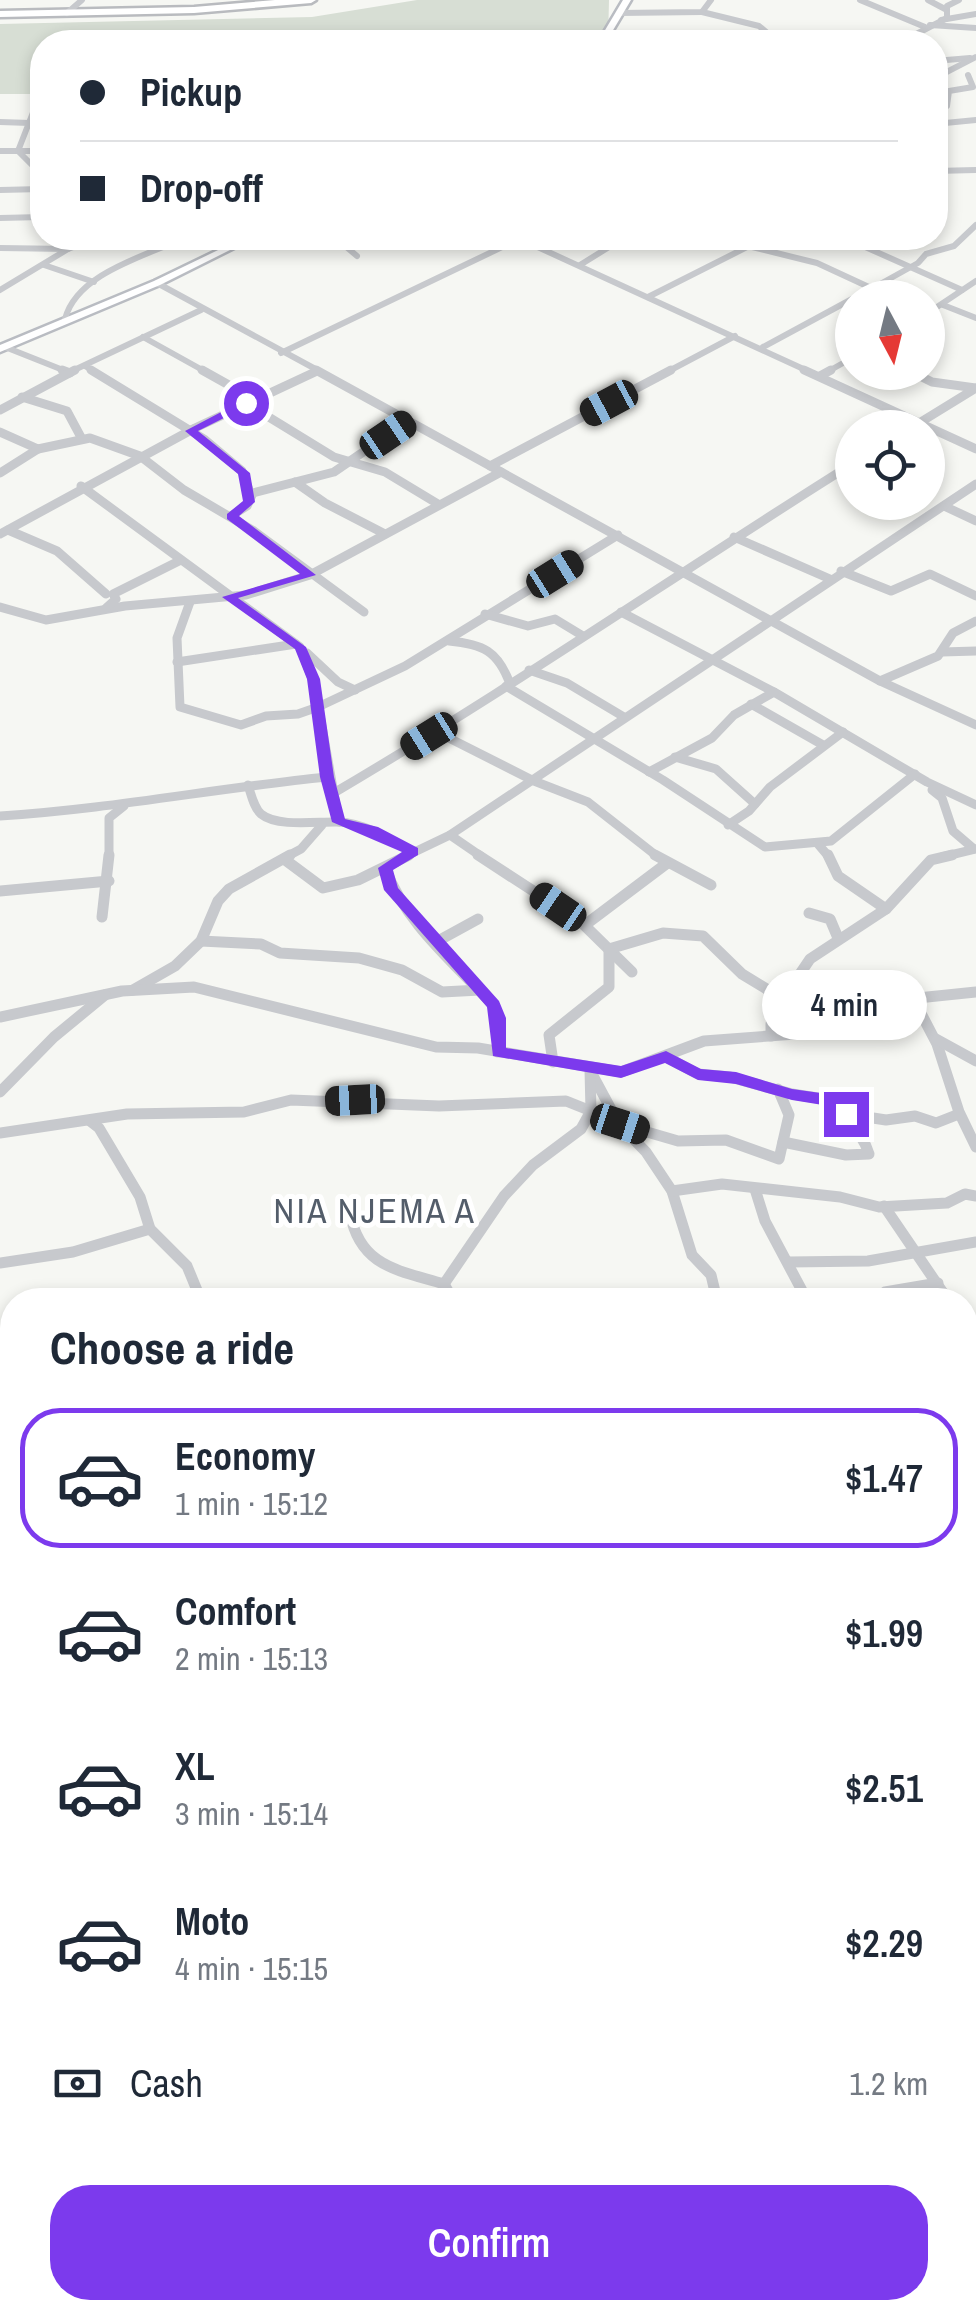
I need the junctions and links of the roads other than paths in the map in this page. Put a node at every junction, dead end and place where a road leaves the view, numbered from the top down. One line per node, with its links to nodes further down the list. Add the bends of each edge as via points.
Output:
1 (82, 0): 10 (street)
2 (627, 0): 11 (main road)
3 (711, 0): 9 (street)
4 (860, 0): 14 (street)
5 (928, 0): 8 (street)
6 (955, 0): 8 (street); 13 (street, via 976,14)
7 (305, 1): 10 (highway)
8 (945, 10): 13 (street, via 948,16)
9 (702, 12): 11 (street); 17 (street)
10 (68, 13): 12 (highway)
11 (619, 13): 16 (main road)
12 (0, 14)
13 (940, 20): 14 (street)
14 (928, 26): 15 (street); 18 (street)
15 (976, 28)
16 (609, 30)
17 (764, 30)
18 (921, 30)
19 (975, 58): 20 (street); 21 (street)
20 (948, 60)
21 (948, 73)
22 (972, 75): 23 (street, via 973,88 949,91)
23 (948, 98)
24 (976, 120): 25 (street)
25 (961, 121): 27 (street); 29 (street)
26 (0, 122): 28 (street)
27 (948, 122)
28 (30, 123): 31 (street)
29 (976, 130)
30 (0, 151): 31 (street)
31 (18, 151): 32 (street); 33 (street)
32 (30, 151)
33 (30, 163)
34 (976, 170): 35 (street)
35 (948, 171)
36 (30, 189): 37 (street)
37 (0, 190)
38 (0, 218): 39 (street)
39 (30, 218)
40 (976, 224): 43 (street)
41 (30, 247): 42 (street)
42 (0, 248)
43 (948, 248)
44 (68, 250): 56 (street)
45 (159, 250): 64 (street)
46 (223, 250): 65 (main road)
47 (350, 250): 55 (street)
48 (494, 250): 79 (street)
49 (546, 250): 57 (street)
50 (604, 250): 57 (street)
51 (740, 250): 68 (street)
52 (764, 250): 61 (street)
53 (870, 250): 58 (street)
54 (940, 250): 58 (street)
55 (357, 256)
56 (44, 265): 60 (street); 64 (street)
57 (580, 265): 68 (street)
58 (908, 268): 62 (street); 67 (street)
59 (0, 278): 60 (street)
60 (25, 278): 66 (street)
61 (853, 280)
62 (886, 280)
63 (976, 280): 67 (street)
64 (94, 282): 74 (street, via 72,298)
65 (157, 283): 72 (street); 74 (main road)
66 (0, 290)
67 (962, 290): 69 (street)
68 (648, 297): 75 (street)
69 (945, 303)
70 (945, 306): 73 (street)
71 (835, 308): 78 (street)
72 (201, 310): 76 (street); 79 (street)
73 (976, 318)
74 (65, 319): 77 (main road)
75 (736, 336): 78 (street); 101 (street)
76 (143, 337): 80 (street); 88 (street)
77 (2, 348): 83 (street)
78 (763, 348): 84 (street)
79 (281, 353): 82 (street)
80 (85, 366): 83 (street); 93 (street)
81 (835, 368): 84 (street)
82 (314, 372): 88 (street); 92 (street)
83 (70, 373): 87 (street)
84 (820, 376): 90 (street)
85 (945, 384): 86 (street)
86 (976, 388): 91 (street)
87 (22, 397): 89 (street); 96 (street, via 64,408 78,421)
88 (249, 400): 93 (street); 100 (street, via 334,457)
89 (0, 410)
90 (887, 410)
91 (940, 410)
92 (407, 422): 100 (street); 101 (street)
93 (190, 431): 99 (street); 108 (street, via 242,471)
94 (0, 432): 97 (street)
95 (945, 437): 98 (street)
96 (82, 439): 97 (street); 99 (street)
97 (38, 449): 103 (street)
98 (976, 449)
99 (140, 456): 107 (street); 112 (street)
100 (354, 462): 105 (street); 109 (street)
101 (490, 466): 102 (street)
102 (500, 472): 109 (street); 117 (street)
103 (0, 473)
104 (835, 475): 118 (street)
105 (295, 482): 108 (street); 116 (street)
106 (976, 484): 110 (street)
107 (81, 486): 115 (street); 119 (street)
108 (251, 495): 112 (street, via 248,506)
109 (438, 504): 116 (street)
110 (945, 505)
111 (945, 506): 114 (street)
112 (231, 516): 122 (street)
113 (922, 520): 121 (street)
114 (976, 521)
115 (4, 532): 124 (street, via 58,551)
116 (385, 534): 122 (street)
117 (618, 535): 120 (street); 132 (street)
118 (734, 537): 120 (street); 123 (street)
119 (181, 560): 126 (street); 129 (street, via 113,594 116,600)
120 (682, 570): 131 (street); 133 (street)
121 (842, 571): 123 (street); 125 (street, via 891,591 928,574)
122 (310, 575): 126 (street); 130 (street)
123 (830, 579): 133 (street)
124 (106, 594)
125 (976, 596)
126 (228, 597): 127 (street); 137 (street)
127 (190, 602): 129 (street); 141 (street, via 182,613)
128 (3, 606): 129 (street, via 43,620)
129 (102, 610)
130 (364, 612)
131 (621, 612): 135 (street); 140 (street)
132 (485, 614): 135 (street, via 526,626 555,619); 136 (street)
133 (772, 618): 140 (street); 143 (street)
134 (976, 620): 139 (street, via 953,633)
135 (583, 636): 142 (street)
136 (449, 641): 144 (street, via 490,649 504,663); 145 (street)
137 (298, 646): 141 (street); 145 (street); 148 (street)
138 (976, 650): 139 (street)
139 (942, 652): 143 (street)
140 (713, 659): 146 (street); 149 (street)
141 (178, 662): 148 (street, via 180,707 188,712 240,725)
142 (529, 670): 144 (street); 149 (street, via 580,686)
143 (880, 682): 150 (street)
144 (508, 685): 151 (street); 153 (street)
145 (355, 690): 148 (street)
146 (774, 692): 147 (street); 152 (street)
147 (751, 704): 154 (street); 155 (street, via 712,738)
148 (318, 707): 158 (street)
149 (624, 717): 153 (street)
150 (976, 725)
151 (436, 732): 159 (street); 161 (street)
152 (843, 732): 154 (street); 157 (street)
153 (594, 742): 156 (street); 159 (street)
154 (823, 745): 163 (street)
155 (674, 757): 156 (street); 163 (street, via 716,770)
156 (649, 772): 169 (street)
157 (912, 776): 164 (street); 172 (street, via 835,839); 173 (street, via 938,793 951,828)
158 (327, 777): 160 (street); 161 (street)
159 (534, 780): 171 (street); 176 (street, via 588,802)
160 (248, 785): 162 (street); 170 (street, via 266,817)
161 (332, 794): 168 (street)
162 (128, 804): 165 (street); 167 (street)
163 (755, 804): 169 (street)
164 (976, 805)
165 (94, 810): 166 (street); 167 (street)
166 (0, 816)
167 (109, 818): 178 (street)
168 (339, 822): 170 (street); 174 (street)
169 (728, 824): 172 (street, via 765,847)
170 (322, 825): 175 (street)
171 (450, 835): 174 (street); 185 (street)
172 (818, 844): 181 (street, via 838,876)
173 (975, 849): 181 (street, via 930,860)
174 (414, 852): 177 (street)
175 (284, 859): 177 (street, via 321,888); 187 (street, via 222,896)
176 (666, 864): 179 (street); 185 (street)
177 (385, 868): 188 (street, via 391,890)
178 (108, 881): 180 (street); 183 (street)
179 (711, 884)
180 (0, 892)
181 (886, 909): 186 (street)
182 (809, 913): 186 (street, via 830,919)
183 (102, 916)
184 (478, 919): 188 (street)
185 (585, 925): 189 (street)
186 (838, 938): 195 (street, via 810,959)
187 (200, 941): 191 (street); 192 (street, via 360,958 402,970 442,992)
188 (436, 942): 192 (street)
189 (609, 949): 190 (street); 195 (street, via 663,933 703,936 742,974); 202 (street, via 608,988 550,1034)
190 (632, 972)
191 (133, 990): 194 (street); 200 (street, via 199,988 436,1047)
192 (480, 990): 200 (street, via 498,1016)
193 (976, 992): 196 (street)
194 (105, 996): 197 (street); 206 (street)
195 (783, 999): 198 (street)
196 (914, 1000): 198 (street, via 879,1002 814,1032); 199 (street)
197 (0, 1017)
198 (771, 1036): 201 (street, via 708,1041)
199 (935, 1039): 203 (street); 209 (street)
200 (498, 1052): 202 (street)
201 (666, 1057): 204 (street, via 628,1072); 205 (street, via 698,1074)
202 (553, 1062): 204 (street)
203 (976, 1062)
204 (590, 1069): 208 (street); 212 (street)
205 (778, 1089): 207 (street); 214 (street, via 789,1115)
206 (0, 1092)
207 (836, 1100): 209 (street, via 860,1116 882,1120 911,1116 936,1123); 214 (street, via 870,1154)
208 (591, 1111): 211 (street, via 566,1101 439,1106 291,1100 244,1112 127,1114); 226 (street, via 581,1130 504,1196)
209 (959, 1112): 210 (street); 215 (street)
210 (976, 1114)
211 (90, 1122): 213 (street); 221 (street, via 140,1197)
212 (620, 1124): 214 (street, via 678,1141 726,1140 780,1159); 217 (street)
213 (0, 1133)
214 (783, 1142)
215 (976, 1147)
216 (754, 1190): 217 (street, via 722,1184); 219 (street); 224 (street)
217 (672, 1191): 230 (street, via 692,1255)
218 (976, 1196): 219 (street)
219 (884, 1206): 223 (street)
220 (350, 1213): 226 (street, via 354,1239 374,1260)
221 (150, 1229): 225 (street, via 73,1252); 228 (street, via 187,1266)
222 (976, 1242): 223 (street)
223 (920, 1254): 224 (street); 227 (street)
224 (789, 1262): 231 (street)
225 (0, 1263)
226 (444, 1284): 229 (street)
227 (938, 1284): 232 (street); 233 (street)
228 (195, 1288)
229 (446, 1288)
230 (714, 1288)
231 (801, 1288)
232 (912, 1288)
233 (940, 1288)

